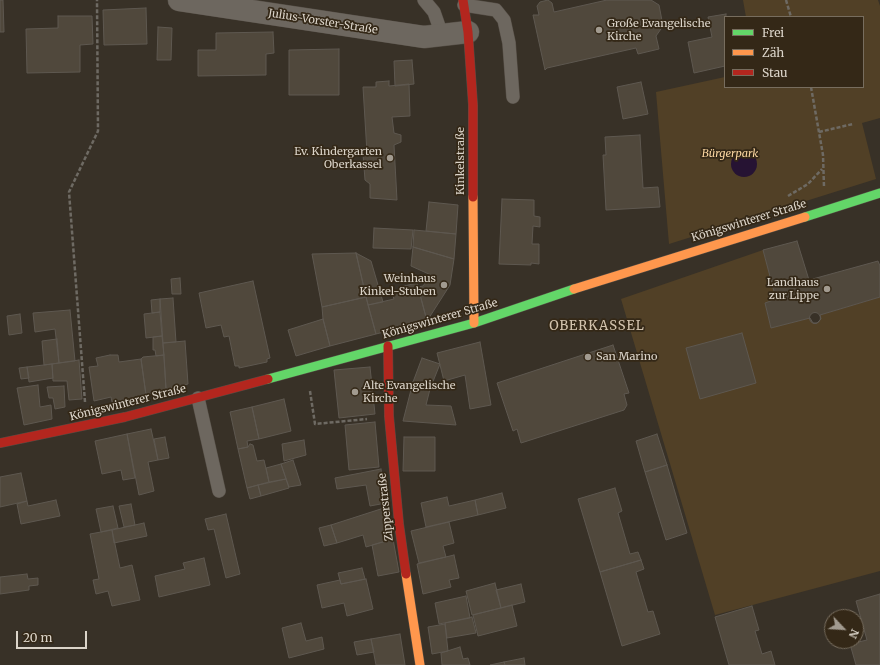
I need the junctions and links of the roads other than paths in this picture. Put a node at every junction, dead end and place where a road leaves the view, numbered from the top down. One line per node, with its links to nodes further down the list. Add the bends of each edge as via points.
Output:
1 (179, 0): 5 (street, Julius-Vorster-Straße, via 424,37)
2 (424, 0): 5 (lane, via 434,12)
3 (464, 3): 4 (main road, Kinkelstraße); 6 (lane, via 496,10 504,20 509,43)
4 (468, 32): 5 (street, Julius-Vorster-Straße); 8 (main road, Kinkelstraße, via 472,104)
5 (442, 35)
6 (513, 97)
7 (880, 193): 8 (main road, Königswinterer Straße, via 598,280)
8 (474, 323): 9 (main road, Königswinterer Straße)
9 (388, 346): 10 (main road, Königswinterer Straße); 13 (main road, Zipperstraße, via 389,416 399,524)
10 (198, 398): 11 (main road, Königswinterer Straße, via 87,426); 12 (lane)
11 (0, 443)
12 (219, 491)
13 (420, 665)

